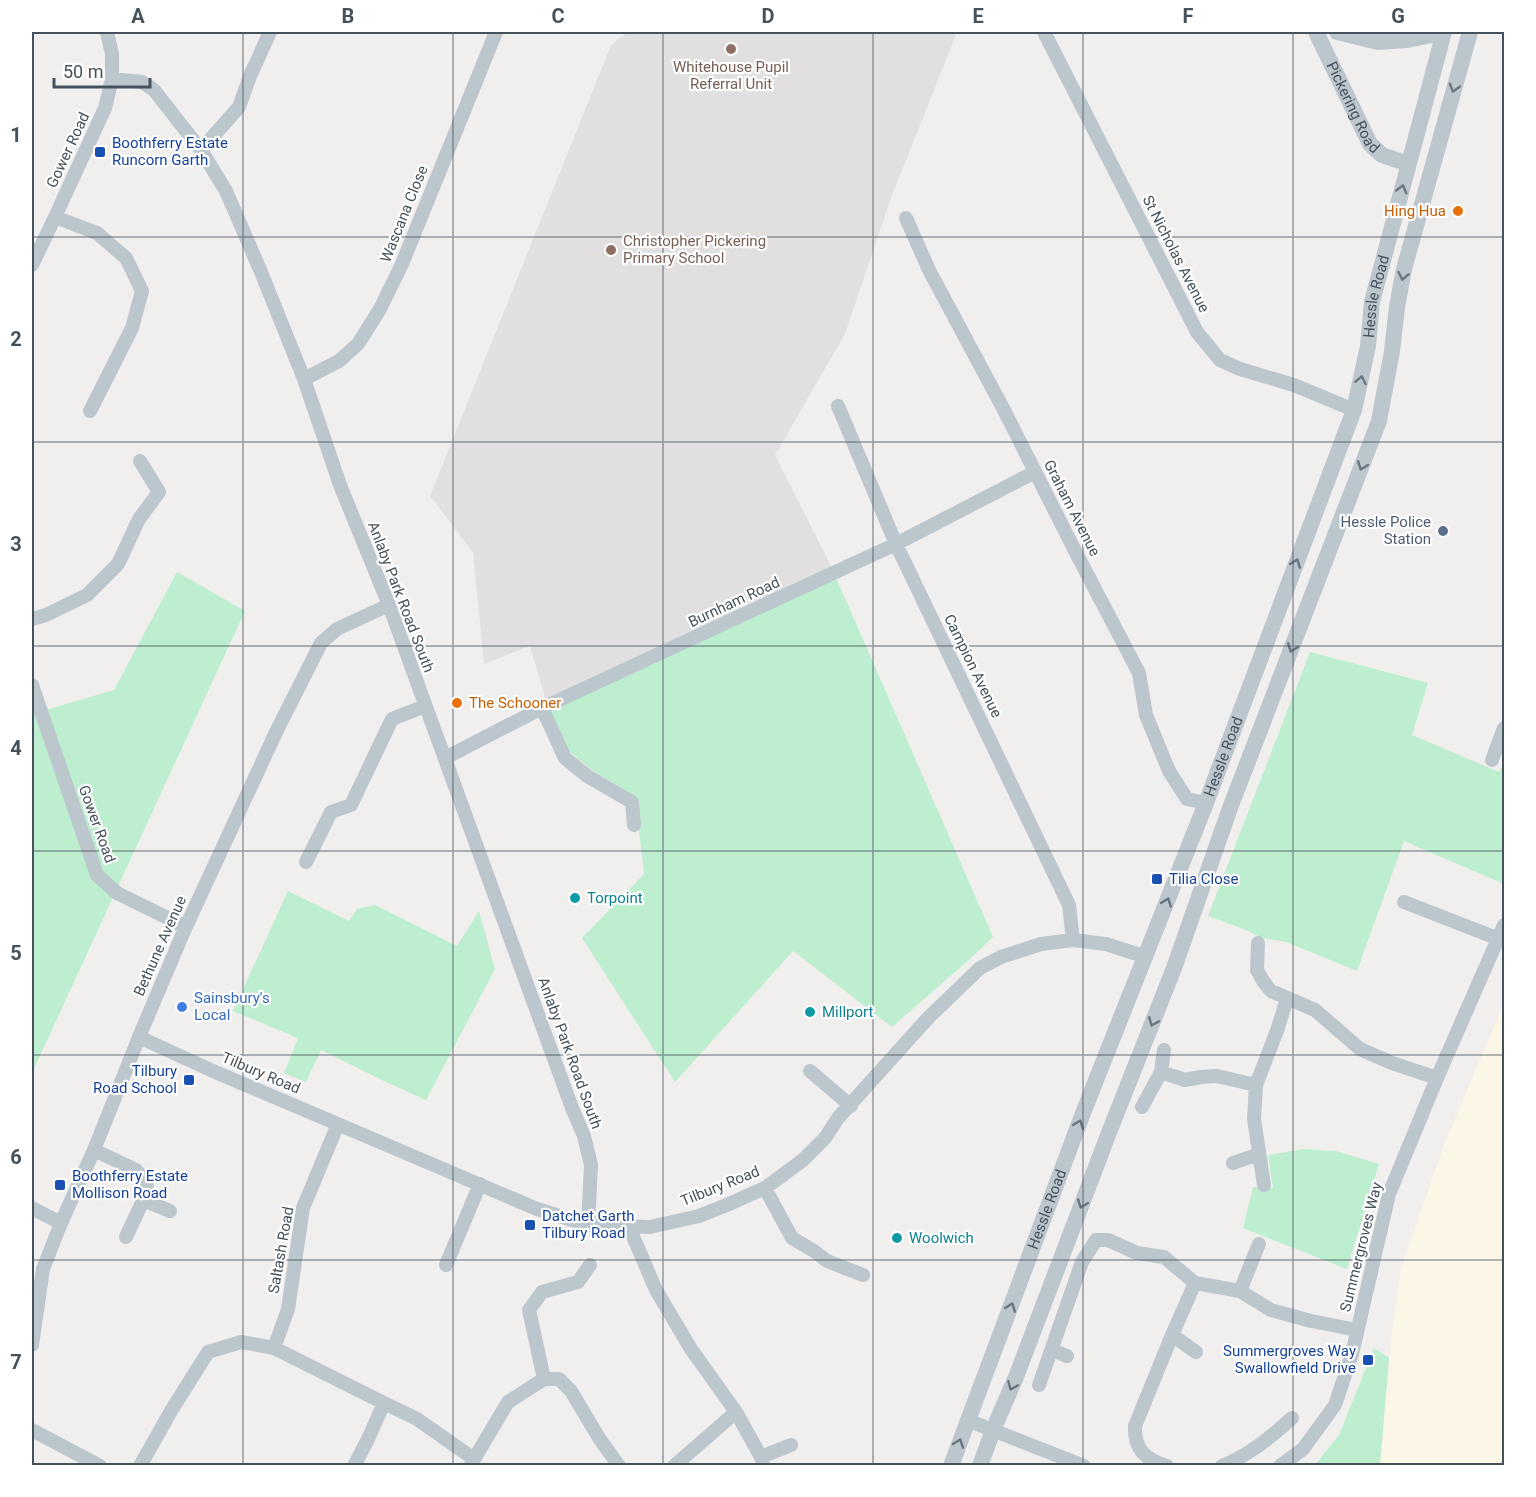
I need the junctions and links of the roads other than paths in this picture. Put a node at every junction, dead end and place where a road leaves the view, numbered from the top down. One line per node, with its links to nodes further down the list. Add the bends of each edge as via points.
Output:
1 (107, 32): 9 (street)
2 (270, 32): 10 (street, via 239,107)
3 (496, 32): 15 (street, Wascana Close, via 380,309 358,344 339,362)
4 (1044, 32): 17 (street, St Nicholas Avenue, via 1197,332 1220,360)
5 (1316, 32): 11 (street, Pickering Road, via 1370,144 1382,155)
6 (1337, 32): 7 (street, via 1378,42)
7 (1443, 32): 11 (street, Hessle Road)
8 (1470, 32): 83 (street, Hessle Road, one-way to 83, via 1404,269 1379,421 1230,808 1174,968)
9 (112, 79): 10 (street, Anlaby Park Road South, via 142,82 154,90); 12 (street, Gower Road, via 105,108)
10 (201, 150): 15 (street, Anlaby Park Road South, via 226,191)
11 (1408, 164): 17 (street, Hessle Road, one-way to 11, via 1368,346 1371,302)
12 (56, 217): 14 (street, Gower Road); 18 (street, via 97,233 126,258 142,291 132,328)
13 (906, 218): 20 (street, Graham Avenue, via 929,270)
14 (32, 263)
15 (304, 379): 22 (street, Anlaby Park Road South, via 340,485)
16 (838, 406): 21 (street, Campion Avenue)
17 (1354, 410): 30 (street, Hessle Road, one-way to 17)
18 (90, 411)
19 (140, 461): 23 (street, via 159,492 139,519 118,564 87,595)
20 (1035, 472): 21 (street, Burnham Road); 30 (street, Graham Avenue, via 1139,673 1146,715 1170,771 1187,799)
21 (896, 544): 26 (street, Burnham Road); 37 (street, Campion Avenue, via 1069,905)
22 (388, 605): 25 (street, Anlaby Park Road South); 35 (street, Bethune Avenue, via 337,629 321,643)
23 (32, 619)
24 (32, 685): 35 (street, Gower Road, via 97,875 117,893)
25 (425, 706): 28 (street, Anlaby Park Road South); 32 (street, via 392,719 351,805 331,812)
26 (542, 708): 28 (street, Burnham Road); 31 (street, via 565,758 586,776 632,802)
27 (1503, 737): 29 (street)
28 (445, 758): 60 (street, Anlaby Park Road South, via 584,1136 591,1165)
29 (1492, 760)
30 (1206, 803): 39 (street, Hessle Road, one-way to 30)
31 (634, 825)
32 (306, 862)
33 (1404, 902): 36 (street)
34 (1504, 925): 36 (street, Summergroves Way)
35 (186, 927): 41 (street, Bethune Avenue)
36 (1499, 939): 45 (street, Summergroves Way)
37 (1073, 940): 39 (street, Tilbury Road); 47 (street, Tilbury Road, via 1041,944 980,968 928,1018)
38 (1258, 943): 40 (street, via 1257,970 1271,991)
39 (1146, 957): 81 (street, Hessle Road, one-way to 39)
40 (1287, 998): 45 (street, via 1315,1010 1360,1049); 46 (street)
41 (139, 1037): 49 (street, Tilbury Road); 50 (street, Bethune Avenue)
42 (1164, 1050): 44 (street)
43 (810, 1071): 47 (street)
44 (1161, 1072): 46 (street, via 1185,1080 1217,1076); 48 (street)
45 (1437, 1078): 69 (street, Summergroves Way, via 1389,1194)
46 (1256, 1085): 51 (street, via 1254,1119)
47 (851, 1106): 55 (street, Tilbury Road, via 802,1160)
48 (1142, 1107)
49 (338, 1124): 53 (street, Tilbury Road); 72 (street, Saltash Road, via 303,1208 288,1309)
50 (94, 1150): 56 (street, via 136,1170 147,1183); 59 (street, Bethune Avenue)
51 (1259, 1154): 52 (street); 54 (street)
52 (1233, 1163)
53 (480, 1184): 60 (street, Tilbury Road, via 537,1209); 64 (street)
54 (1264, 1185)
55 (765, 1188): 61 (street, Tilbury Road, via 699,1216 650,1227); 66 (street, via 792,1238 827,1261)
56 (143, 1200): 58 (street); 62 (street)
57 (32, 1208): 59 (street)
58 (170, 1211)
59 (61, 1223): 71 (street, Bethune Avenue, via 43,1269)
60 (588, 1225): 61 (street, Tilbury Road)
61 (629, 1227): 79 (street, via 656,1290 691,1349)
62 (126, 1237)
63 (1259, 1244): 68 (street)
64 (446, 1265)
65 (590, 1265): 76 (street, via 578,1282 542,1292 529,1310)
66 (862, 1275)
67 (1195, 1283): 68 (street); 70 (street); 73 (street, via 1164,1257 1096,1240 1082,1262)
68 (1240, 1291): 69 (street, via 1271,1310)
69 (1357, 1330): 97 (street, Summergroves Way, via 1335,1405 1303,1449)
70 (1172, 1335): 74 (street); 95 (street, via 1136,1426 1135,1439 1143,1454)
71 (32, 1345)
72 (274, 1348): 78 (street); 88 (street, via 241,1342 208,1352)
73 (1052, 1350): 75 (street); 77 (street)
74 (1197, 1352)
75 (1067, 1356)
76 (544, 1379): 86 (street, via 508,1402); 90 (street, via 559,1379 570,1391)
77 (1039, 1385)
78 (384, 1402): 86 (street, via 417,1419); 89 (street)
79 (736, 1412): 85 (street); 91 (street)
80 (1292, 1418): 96 (street, via 1266,1434 1239,1459)
81 (968, 1420): 83 (street); 92 (street, Hessle Road, one-way to 81)
82 (32, 1430): 87 (street)
83 (993, 1430): 93 (street, Hessle Road); 94 (street)
84 (791, 1445): 85 (street)
85 (763, 1461)
86 (472, 1462)
87 (100, 1466)
88 (140, 1466)
89 (354, 1466)
90 (619, 1466)
91 (674, 1466)
92 (951, 1466)
93 (980, 1466)
94 (1084, 1466)
95 (1167, 1466)
96 (1222, 1466)
97 (1280, 1466)

